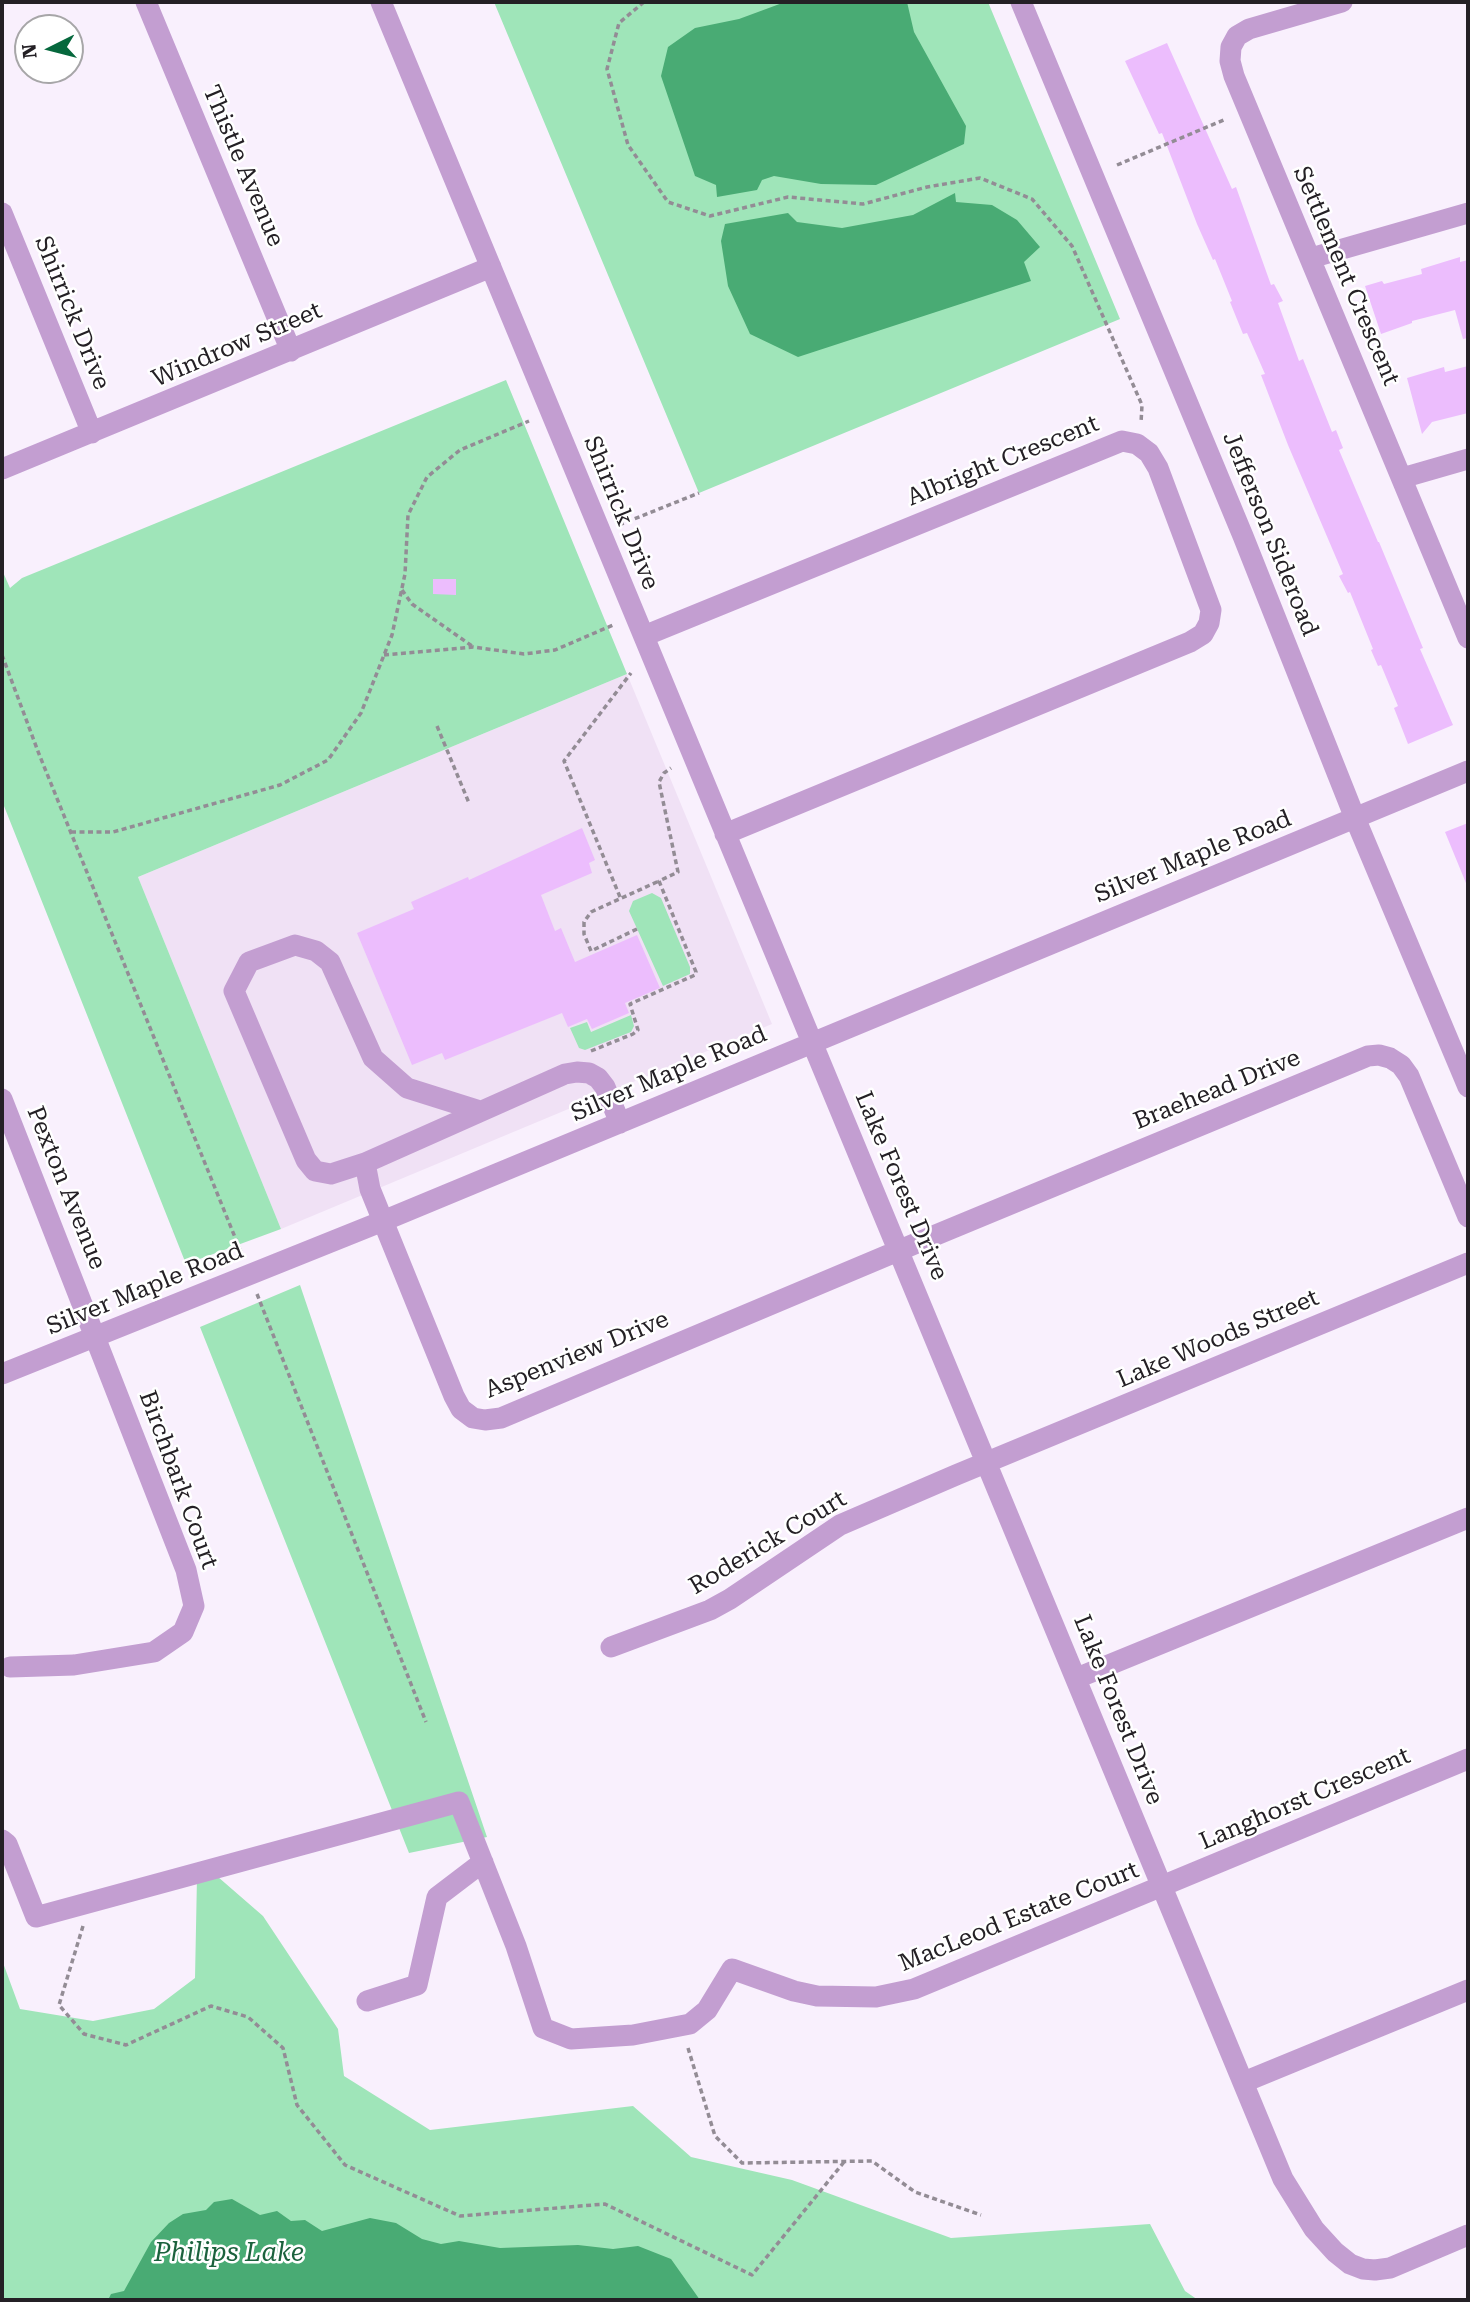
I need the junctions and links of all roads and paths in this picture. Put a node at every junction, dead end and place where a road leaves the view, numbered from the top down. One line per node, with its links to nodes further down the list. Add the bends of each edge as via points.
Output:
1 (146, 2): 12 (street, Thistle Avenue)
2 (381, 2): 11 (street, Shirrick Drive)
3 (644, 2): 14 (path, via 619,23 607,69 628,145 668,202 710,216 788,197 863,204 980,178 1032,199 1072,246 1142,405)
4 (1021, 2): 33 (street, Jefferson Sideroad)
5 (1342, 2): 10 (street, Settlement Crescent, via 1249,29 1237,36 1231,47 1234,76)
6 (1226, 120): 7 (path)
7 (1117, 165)
8 (2, 213): 15 (street, Shirrick Drive)
9 (1468, 213): 10 (street)
10 (1311, 258): 18 (street, Settlement Crescent)
11 (491, 267): 12 (street, Windrow Street); 20 (street, Shirrick Drive)
12 (291, 351): 15 (street, Windrow Street)
13 (529, 421): 21 (path, via 460,450 427,477 408,515)
14 (1140, 427)
15 (92, 433): 17 (street, Windrow Street)
16 (1468, 459): 18 (street)
17 (2, 469)
18 (1402, 478): 24 (street, Settlement Crescent)
19 (699, 493): 20 (path)
20 (601, 532): 23 (street, Shirrick Drive)
21 (402, 590): 25 (path, via 412,604); 27 (path)
22 (613, 625): 25 (path, via 555,650 524,654)
23 (644, 636): 35 (street, Shirrick Drive); 35 (street, Albright Crescent, via 1122,441 1149,453 1158,468 1211,610 1203,634)
24 (1468, 638)
25 (473, 647): 27 (path)
26 (2, 655): 34 (path)
27 (384, 655): 34 (path, via 361,713 328,760 280,785 113,832)
28 (631, 673): 37 (path, via 564,761)
29 (437, 726): 32 (path)
30 (671, 768): 36 (path, via 659,782 677,872)
31 (1468, 771): 33 (street, Silver Maple Road)
32 (469, 803)
33 (1355, 818): 39 (street, Silver Maple Road); 41 (street, Jefferson Sideroad)
34 (71, 832): 50 (path)
35 (725, 834): 39 (street, Shirrick Drive)
36 (659, 881): 37 (path); 40 (path, via 695,975 630,1004 638,1030)
37 (620, 897): 38 (path, via 591,912 584,922 592,951)
38 (637, 929)
39 (813, 1043): 44 (street, Silver Maple Road); 48 (street, Lake Forest Drive)
40 (586, 1054)
41 (1468, 1087)
42 (2, 1099): 51 (street, Pexton Avenue)
43 (480, 1111): 44 (street, via 565,1074 589,1073 605,1087); 45 (street); 45 (street, via 407,1088 373,1058 330,962 316,951 295,945 249,962 234,990 306,1160 315,1171 331,1174)
44 (620, 1123): 47 (street, Silver Maple Road)
45 (365, 1163): 47 (street, Aspenview Drive)
46 (1468, 1217): 48 (street, Braehead Drive, via 1409,1076 1401,1065 1379,1055)
47 (383, 1221): 48 (street, Aspenview Drive, via 454,1396 472,1418 485,1420 509,1414); 50 (street, Silver Maple Road)
48 (900, 1250): 53 (street, Lake Forest Drive)
49 (1468, 1263): 53 (street, Lake Woods Street)
50 (250, 1275): 51 (street, Silver Maple Road); 58 (path)
51 (96, 1336): 52 (street, Silver Maple Road); 56 (street, Birchbark Court, via 186,1570 194,1606 183,1632 154,1652 74,1665)
52 (2, 1374)
53 (988, 1462): 55 (street, Roderick Court, via 840,1525 710,1610); 57 (street, Lake Forest Drive)
54 (1468, 1518): 57 (street)
55 (611, 1647)
56 (10, 1667)
57 (1077, 1678): 62 (street, Lake Forest Drive)
58 (426, 1722)
59 (1468, 1759): 62 (street, Langhorst Crescent)
60 (2, 1840): 63 (street, via 8,1844 36,1917)
61 (483, 1862): 62 (street, MacLeod Estate Court, via 543,2028 571,2039 633,2035 690,2024 708,2010 732,1969 817,1996 897,1994); 63 (street, via 459,1802); 65 (street, via 437,1897 417,1985)
62 (1162, 1886): 67 (street, Lake Forest Drive)
63 (91, 1900): 68 (path, via 59,2005 85,2034 126,2045 211,2006 248,2017 283,2048 297,2105 345,2165 460,2216 606,2204 752,2275)
64 (1468, 1990): 67 (street)
65 (367, 2001)
66 (688, 2048): 68 (path, via 715,2136 742,2163)
67 (1244, 2082): 70 (street, Lake Forest Drive, via 1283,2179 1314,2229 1350,2264 1363,2269 1390,2268)
68 (844, 2161): 69 (path, via 872,2161 915,2192)
69 (981, 2215)
70 (1468, 2235)

